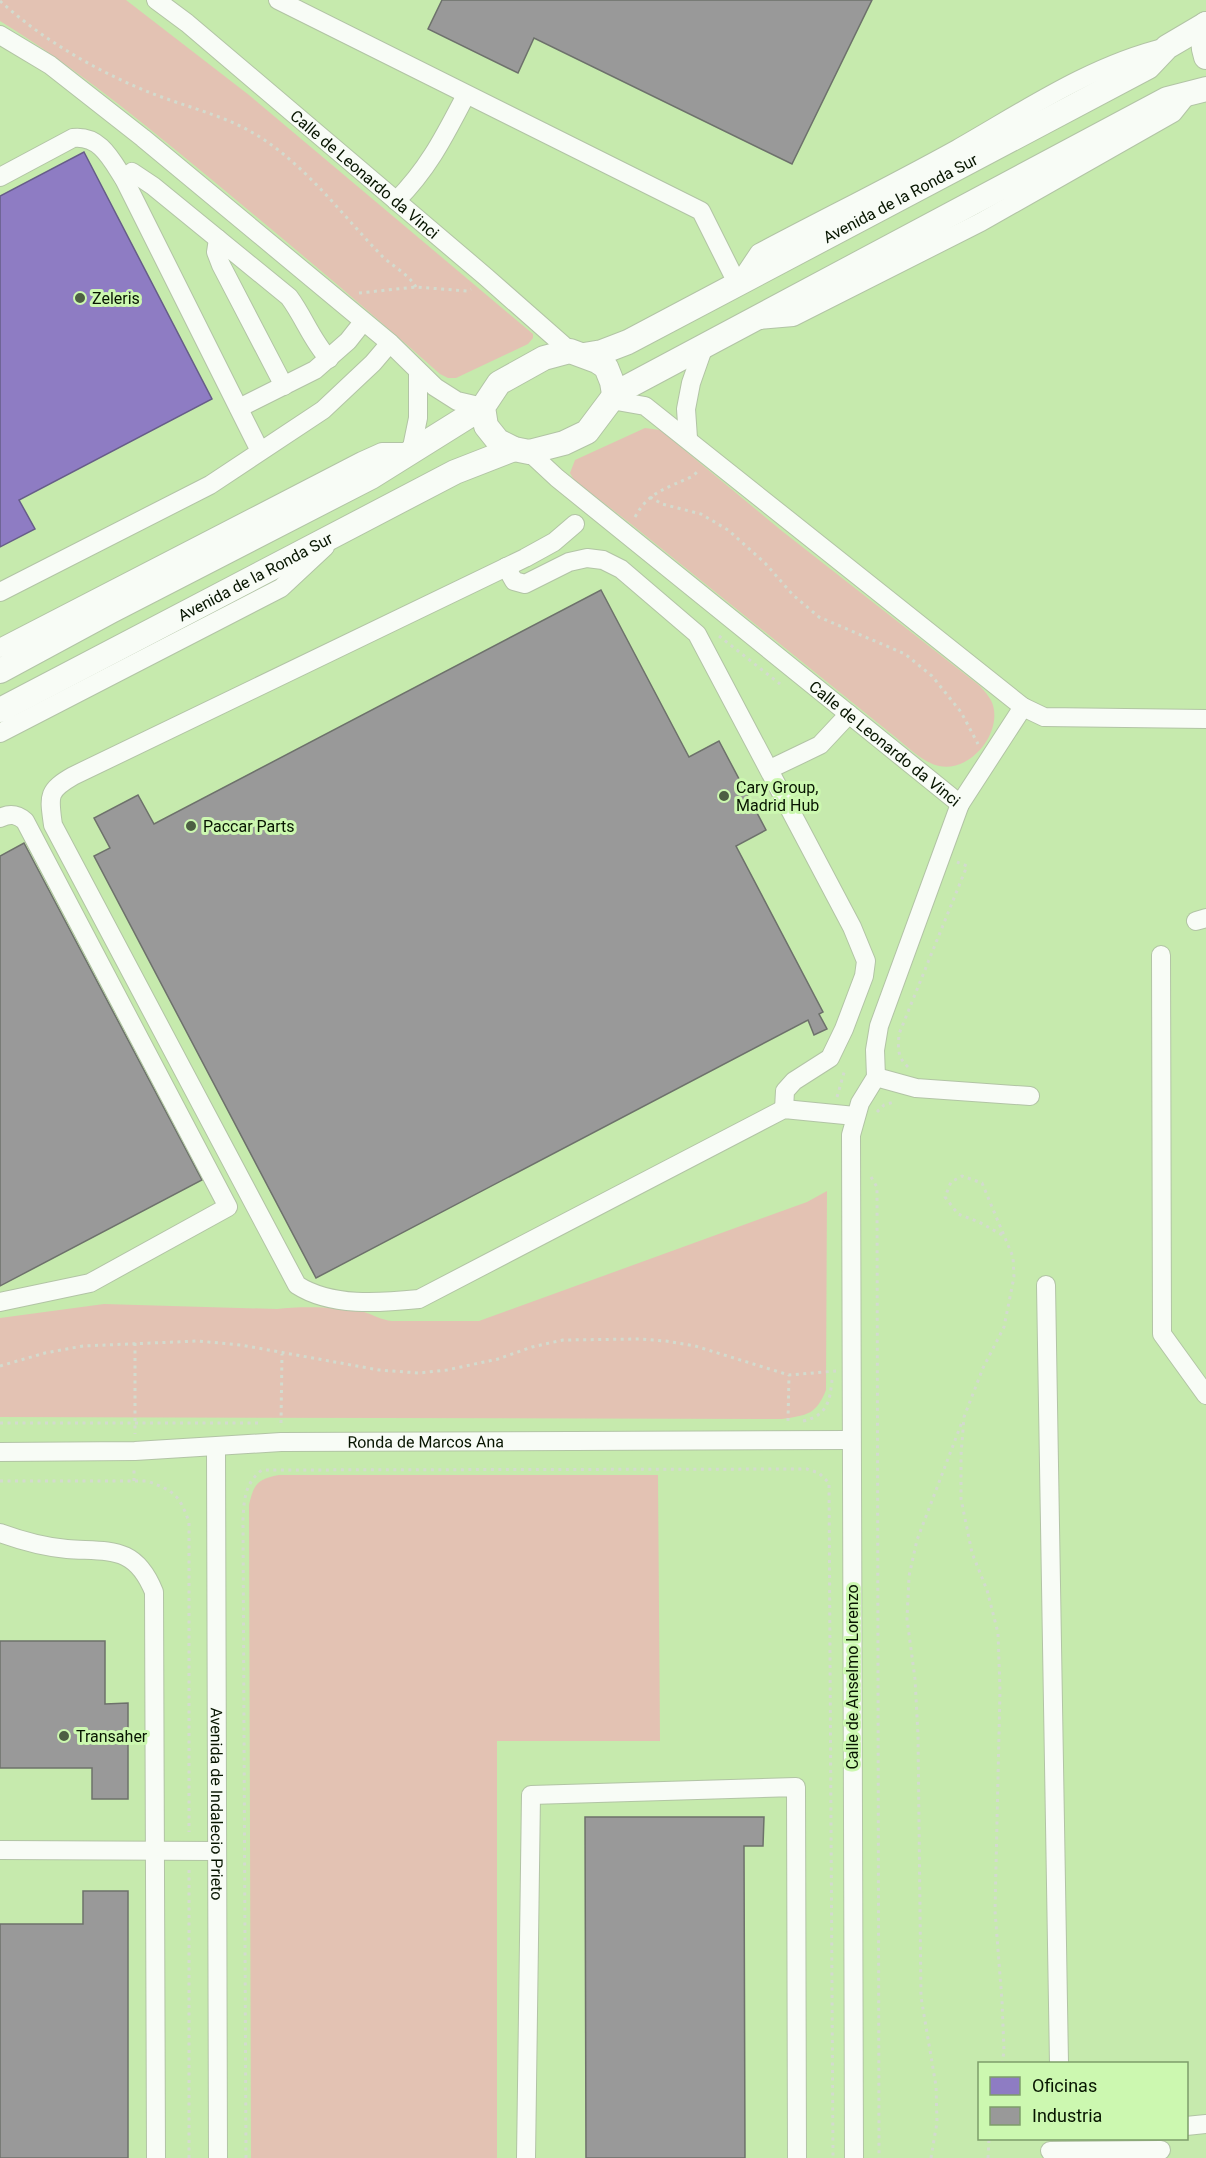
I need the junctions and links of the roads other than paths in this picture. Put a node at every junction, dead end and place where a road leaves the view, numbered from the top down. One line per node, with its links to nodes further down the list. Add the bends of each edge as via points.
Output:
1 (156, 0): 10 (street, Calle de Leonardo da Vinci)
2 (278, 0): 7 (street)
3 (1206, 24): 5 (main road); 12 (main road, Avenida de la Ronda Sur, via 1167,47 1148,67)
4 (0, 35): 13 (street, via 50,65 143,138)
5 (1206, 57)
6 (1197, 91): 15 (main road, via 1167,99)
7 (466, 95): 10 (street, via 437,151); 12 (street, via 701,211)
8 (0, 177): 9 (street, via 73,138 84,137 108,153)
9 (124, 179): 11 (street, via 132,172); 22 (street)
10 (396, 201): 16 (street, Calle de Leonardo da Vinci)
11 (218, 239): 17 (street, via 289,297); 19 (street, via 216,252 221,265)
12 (738, 285): 16 (main road, Avenida de la Ronda Sur, via 627,342 602,352)
13 (363, 322): 14 (street); 17 (street)
14 (390, 343): 18 (street); 25 (street, via 323,410)
15 (704, 346): 20 (main road); 23 (street, via 686,409)
16 (577, 353): 20 (main road, via 606,367); 21 (main road, via 544,358 499,383)
17 (329, 359): 19 (street)
18 (418, 372): 21 (street, via 457,401); 26 (street, via 418,418)
19 (284, 386): 22 (street)
20 (612, 397): 23 (street, via 645,406); 24 (main road, via 587,432 564,443)
21 (483, 407): 24 (main road, via 486,426 498,441); 26 (main road)
22 (239, 408): 25 (street)
23 (688, 438): 33 (street)
24 (522, 450): 28 (main road, Avenida de la Ronda Sur, via 455,472); 35 (street, Calle de Leonardo da Vinci)
25 (260, 451): 30 (street, via 210,485)
26 (411, 452): 31 (street, via 382,452); 32 (main road, via 371,477)
27 (575, 524): 29 (street, via 554,542)
28 (340, 533): 34 (main road, Avenida de la Ronda Sur); 37 (street, via 281,588)
29 (506, 567): 38 (street, via 514,581 525,584 568,562 587,558 603,560 621,569 697,634); 44 (street, via 57,785 49,800 52,825 297,1285 312,1294 372,1303 419,1299)
30 (0, 592)
31 (0, 648)
32 (0, 671)
33 (1023, 707): 36 (street, via 1044,717); 39 (street, Calle de Leonardo da Vinci)
34 (0, 710)
35 (849, 714): 38 (street, via 820,746); 39 (street, Calle de Leonardo da Vinci)
36 (1206, 719)
37 (0, 733)
38 (770, 769): 44 (street, via 866,961 864,976 830,1058 785,1091)
39 (960, 804): 42 (street, via 879,1026)
40 (0, 818): 47 (street, via 7,814 25,821 228,1207 90,1283)
41 (1161, 955): 48 (street, via 1162,1334)
42 (876, 1077): 43 (street, via 916,1088); 45 (street, Calle de Anselmo Lorenzo, via 860,1103)
43 (1030, 1096)
44 (784, 1109): 45 (street)
45 (864, 1118): 49 (street, Calle de Anselmo Lorenzo, via 851,1135)
46 (1046, 1285): 56 (street)
47 (0, 1302)
48 (1206, 1395)
49 (851, 1440): 50 (street, Ronda de Marcos Ana, via 293,1442); 65 (street, Calle de Anselmo Lorenzo)
50 (216, 1448): 51 (street, Ronda de Marcos Ana); 55 (street, Avenida de Indalecio Prieto)
51 (0, 1452)
52 (0, 1533): 54 (street, via 32,1544 108,1550 129,1558 147,1575 154,1592)
53 (0, 1850): 54 (street)
54 (155, 1851): 55 (street); 61 (street)
55 (217, 1851): 62 (street, Avenida de Indalecio Prieto)
56 (1059, 2062)
57 (1206, 2124): 58 (street)
58 (1188, 2126)
59 (1052, 2149): 60 (street)
60 (1161, 2149)
61 (156, 2158)
62 (218, 2158)
63 (526, 2158): 64 (street, via 531,1795 796,1787)
64 (797, 2158)
65 (854, 2158)

